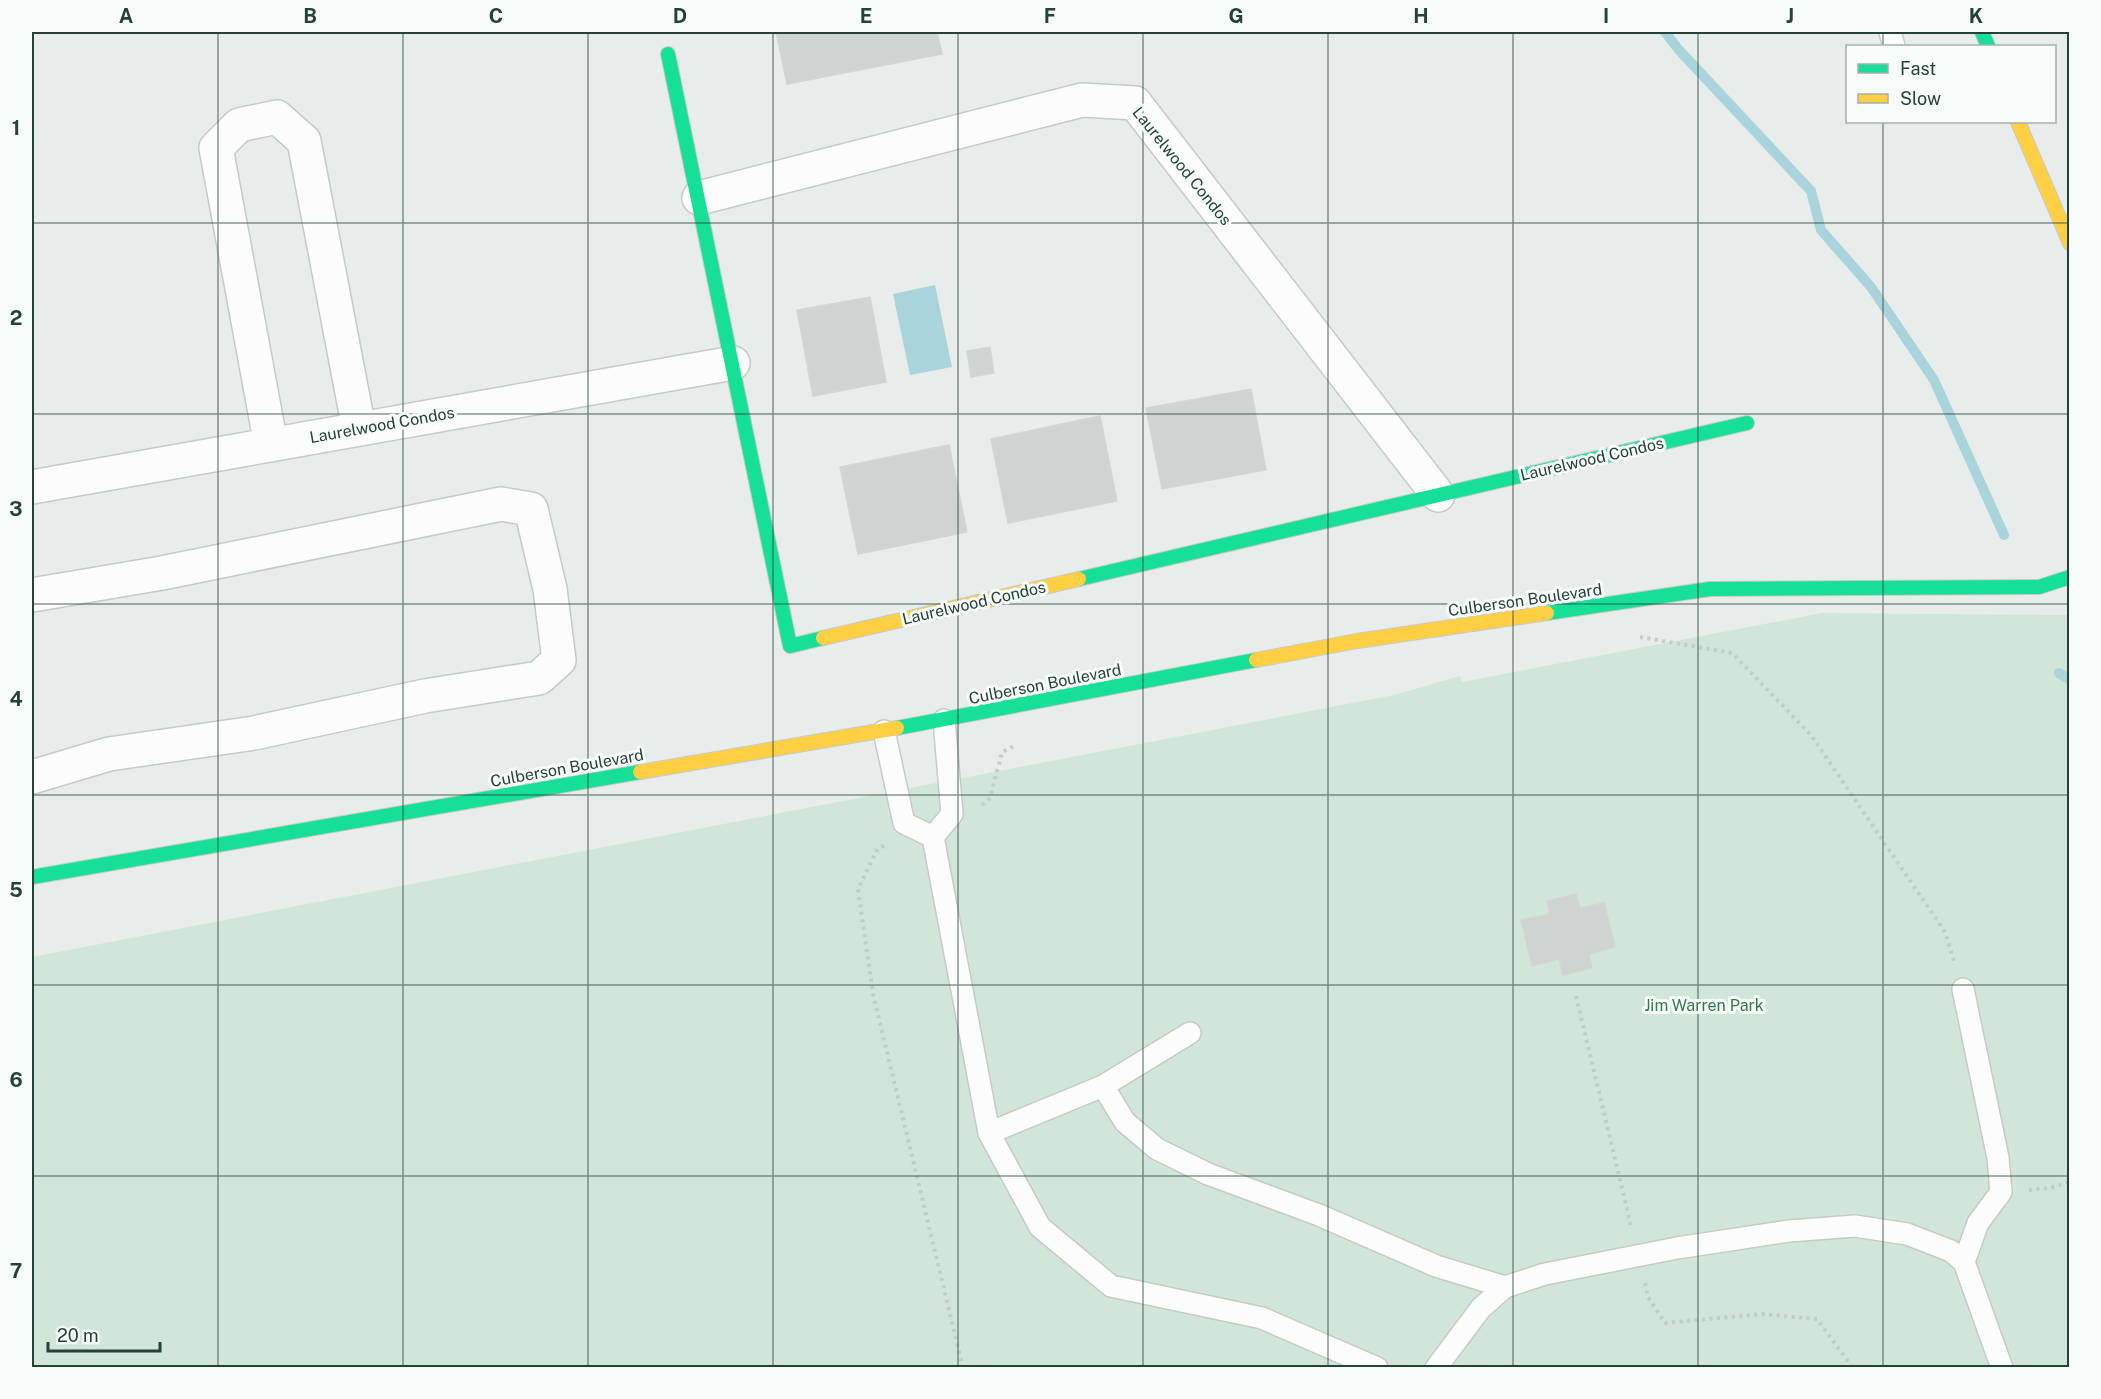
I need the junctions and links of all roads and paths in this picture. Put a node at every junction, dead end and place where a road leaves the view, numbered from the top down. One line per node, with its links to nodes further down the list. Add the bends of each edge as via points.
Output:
1 (668, 54): 3 (street, Laurelwood Condos)
2 (2019, 123): 4 (street)
3 (699, 198): 6 (street, Laurelwood Condos); 11 (street, Laurelwood Condos, via 1082,100 1135,103)
4 (2061, 206): 5 (street)
5 (2070, 243)
6 (732, 363): 8 (street, Laurelwood Condos); 11 (street, Laurelwood Condos, via 790,646)
7 (1747, 423): 11 (street, Laurelwood Condos)
8 (359, 429): 9 (street, Laurelwood Condos); 9 (street, via 304,141 278,117 239,125 216,148)
9 (271, 445): 10 (street, Laurelwood Condos)
10 (32, 487)
11 (1438, 495)
12 (2070, 577): 15 (street, Culberson Boulevard, via 2039,587 1710,589 1357,641)
13 (32, 595): 18 (street, via 162,573 501,504 531,509 550,589 559,660 539,678 425,696 254,734 109,754)
14 (1629, 635): 21 (path, via 1732,652 1811,735 1945,932)
15 (944, 720): 16 (street, Culberson Boulevard); 19 (lane, via 952,814)
16 (884, 731): 19 (lane, via 904,823); 20 (street, Culberson Boulevard)
17 (1021, 742): 19 (path, via 1002,752 990,798 962,822)
18 (32, 777)
19 (933, 837): 24 (lane); 29 (path, via 878,848 858,888 873,994)
20 (32, 877)
21 (1963, 989): 26 (lane, via 1998,1158)
22 (1190, 1033): 23 (lane)
23 (1103, 1086): 24 (lane); 28 (lane, via 1125,1122 1157,1149 1208,1174 1319,1215 1436,1266)
24 (989, 1133): 30 (lane, via 1040,1227 1111,1286 1262,1318)
25 (2070, 1182): 26 (path, via 2050,1188)
26 (2001, 1192): 27 (lane, via 1978,1223)
27 (1964, 1262): 28 (lane, via 1951,1251 1906,1234 1855,1226 1790,1231 1677,1248 1545,1274); 32 (lane)
28 (1505, 1287): 31 (lane, via 1481,1308)
29 (963, 1368)
30 (1377, 1368)
31 (1436, 1368)
32 (2002, 1368)

